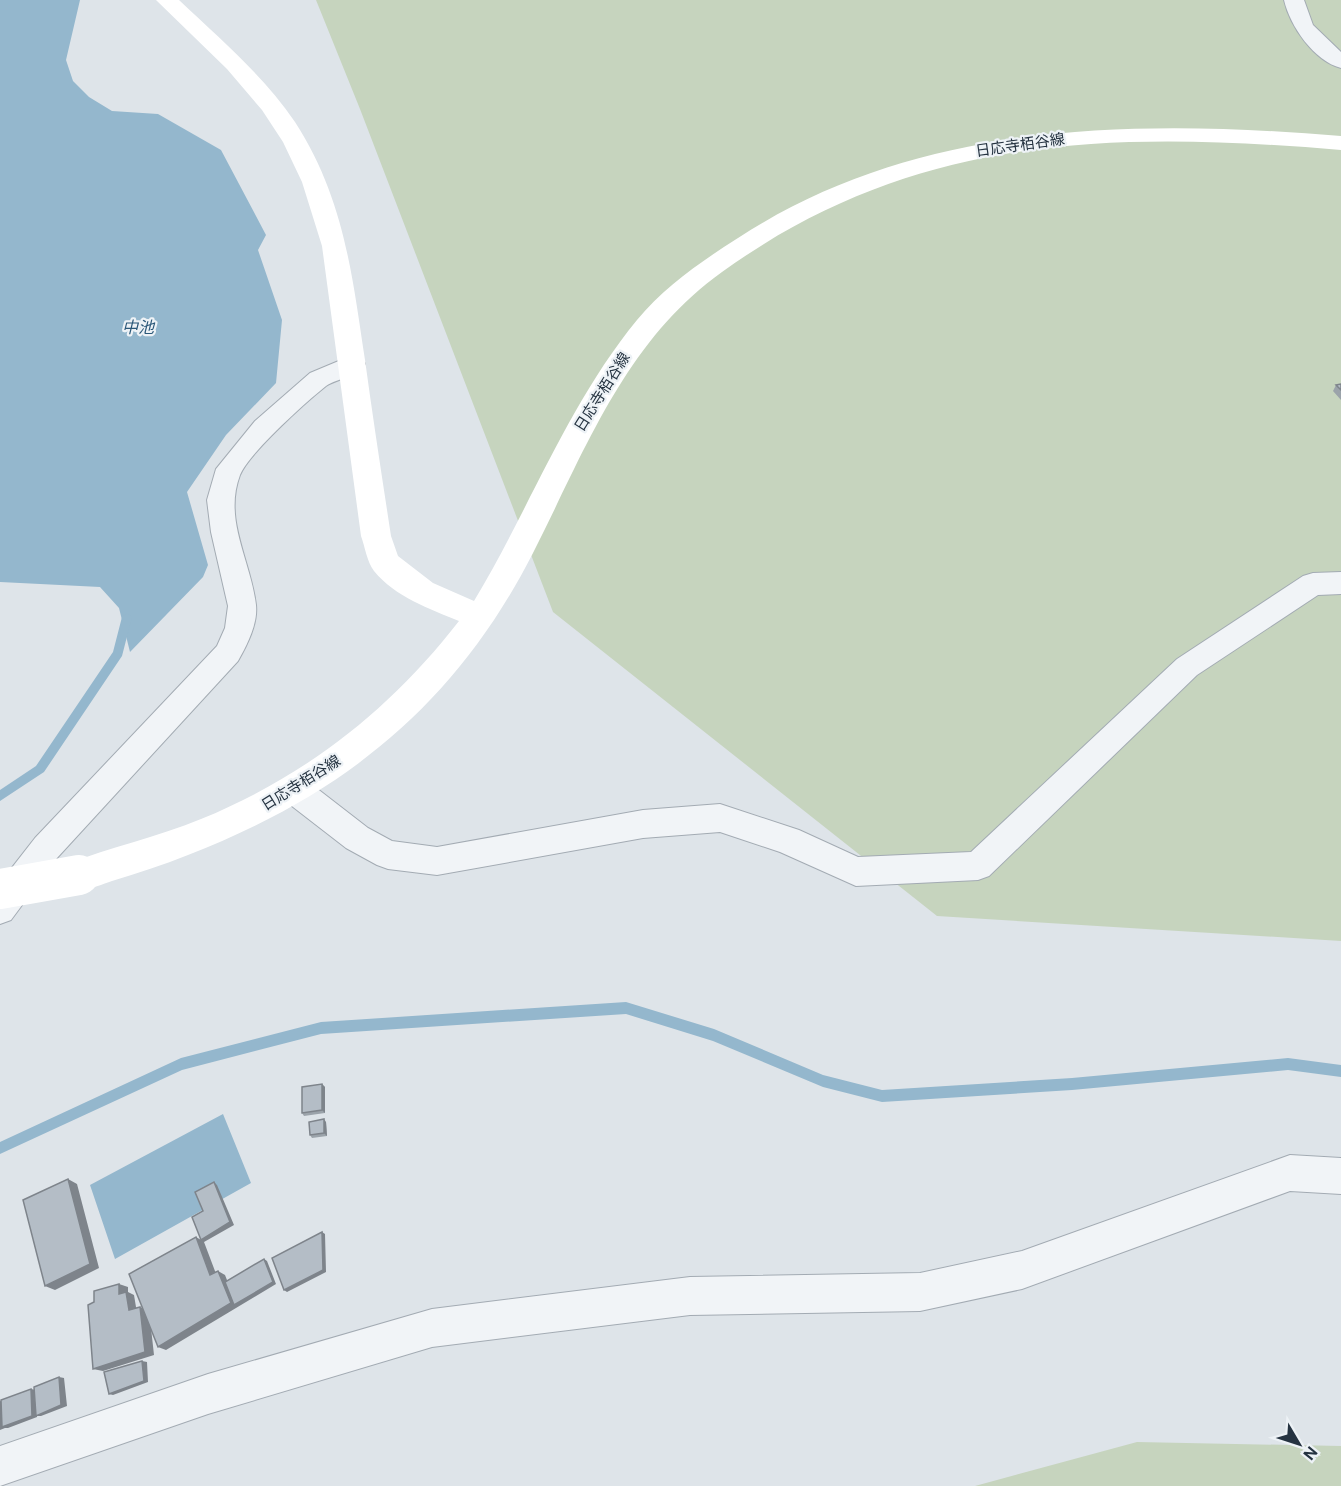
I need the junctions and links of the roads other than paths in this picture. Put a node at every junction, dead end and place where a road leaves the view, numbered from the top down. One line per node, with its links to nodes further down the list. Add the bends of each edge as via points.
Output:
1 (167, 0): 5 (main road, via 256,87 300,149 323,203 335,246)
2 (1294, 0): 3 (street, via 1305,28)
3 (1341, 62)
4 (1341, 143): 7 (main road, 日応寺栢谷線, via 1133,132 1031,142 911,166 850,186 791,213 693,280 651,320 601,388)
5 (353, 364): 7 (main road, via 376,536 385,562 422,592); 10 (street, via 319,379 264,428 229,469 220,500 242,606 239,628 228,653 46,848)
6 (1341, 583): 8 (street, via 1313,584 1187,667 978,866 856,872 788,840 720,818 643,824 437,861 388,855 357,838)
7 (481, 617): 8 (main road, 日応寺栢谷線, via 434,679 394,717 353,751)
8 (295, 790): 9 (main road, 日応寺栢谷線, bridge, via 204,836 140,859)
9 (0, 889)
10 (0, 909)
11 (1341, 1176): 12 (street, via 1290,1173 1022,1269 920,1292 690,1296 432,1328 208,1394)
12 (0, 1466)

